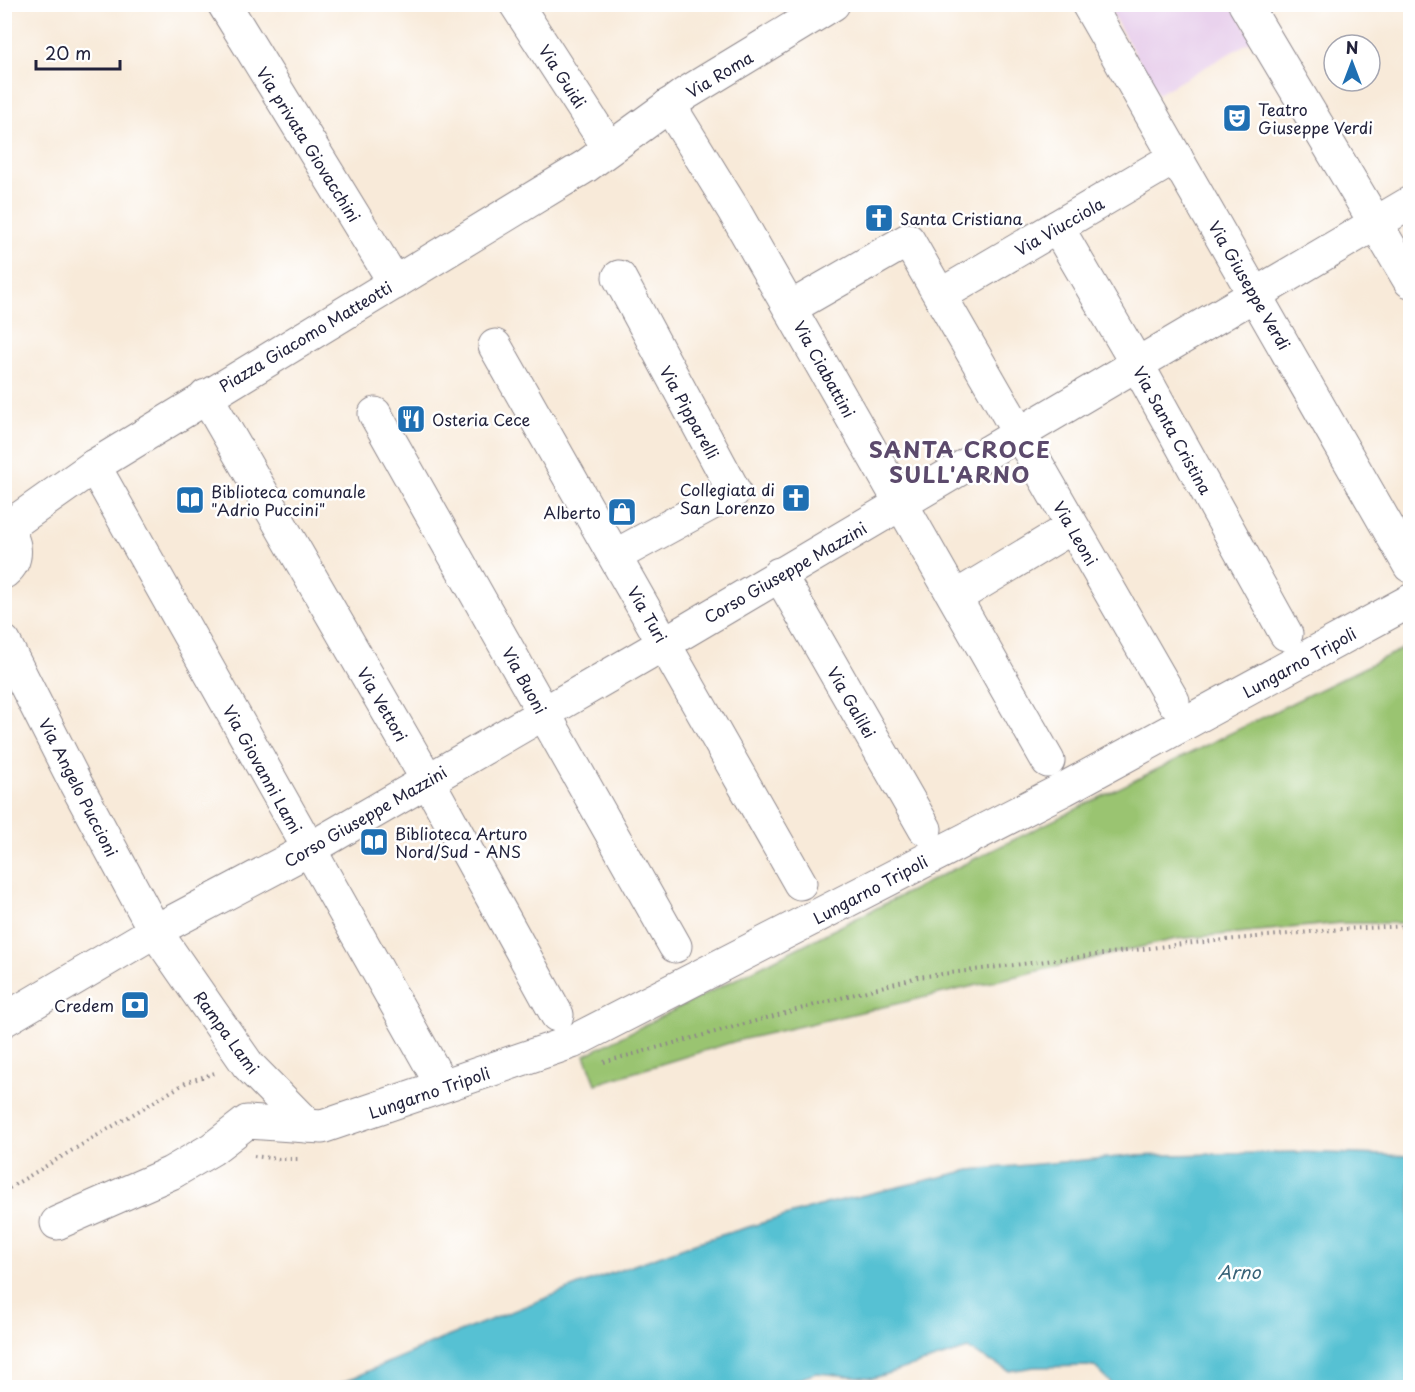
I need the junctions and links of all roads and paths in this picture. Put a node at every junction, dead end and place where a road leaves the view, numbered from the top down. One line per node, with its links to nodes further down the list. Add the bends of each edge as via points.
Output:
1 (224, 4): 14 (street, Via privata Giovacchini)
2 (516, 4): 7 (street, Via Guidi)
3 (833, 4): 6 (street, Via Roma)
4 (1088, 4): 8 (street, Via Giuseppe Verdi)
5 (1245, 4): 10 (street)
6 (669, 105): 7 (street, Via Roma); 17 (street, Via Ciabattini)
7 (609, 148): 14 (street, Piazza Giacomo Matteotti)
8 (1176, 157): 11 (street, Via Viucciola); 16 (street, Via Giuseppe Verdi)
9 (1410, 203): 10 (street, Corso Giuseppe Mazzini)
10 (1377, 223): 13 (street); 16 (street, Corso Giuseppe Mazzini)
11 (1057, 227): 15 (street, Via Viucciola); 19 (street, Via Santa Cristina)
12 (619, 276): 27 (street, Via Pipparelli, via 734,491)
13 (1410, 281)
14 (395, 283): 20 (street, Piazza Giacomo Matteotti)
15 (941, 295): 17 (street, Via Leoni, via 908,240); 22 (street, Via Leoni)
16 (1257, 296): 19 (street, Corso Giuseppe Mazzini); 28 (street, Via Giuseppe Verdi)
17 (790, 308): 24 (street, Via Ciabattini)
18 (495, 346): 27 (street, Via Turi)
19 (1138, 366): 22 (street, Corso Giuseppe Mazzini); 33 (street, Via Santa Cristina)
20 (206, 396): 23 (street, Piazza Giacomo Matteotti); 39 (street, Via Vettori)
21 (375, 414): 37 (street, Via Buoni)
22 (1020, 435): 24 (street, Corso Giuseppe Mazzini); 25 (street, Via Leoni)
23 (94, 466): 26 (street, Piazza Giacomo Matteotti); 41 (street, Via Giovanni Lami)
24 (901, 504): 30 (street, Corso Giuseppe Mazzini); 31 (street, Via Ciabattini)
25 (1072, 527): 31 (street); 36 (street, Via Leoni)
26 (5, 529): 29 (street, Piazza Giacomo Matteotti, via 15,550 14,560)
27 (615, 556): 35 (street, Via Turi)
28 (1410, 566)
29 (4, 572)
30 (779, 574): 35 (street, Corso Giuseppe Mazzini); 40 (street, Via Galilei)
31 (956, 597): 38 (street, Via Ciabattini)
32 (1410, 601): 51 (street, Lungarno Tripoli, via 1064,789 572,1042 383,1108 322,1127)
33 (1286, 634)
34 (4, 642): 44 (street, Via Angelo Puccioni)
35 (665, 643): 37 (street, Corso Giuseppe Mazzini); 42 (street, Via Turi)
36 (1173, 701)
37 (544, 713): 39 (street, Corso Giuseppe Mazzini); 45 (street, Via Buoni)
38 (1048, 761)
39 (427, 779): 41 (street, Corso Giuseppe Mazzini); 46 (street, Via Vettori)
40 (925, 830)
41 (308, 850): 44 (street, Corso Giuseppe Mazzini); 49 (street, Via Giovanni Lami)
42 (800, 883)
43 (1410, 926): 48 (path, via 1183,944 918,977)
44 (154, 931): 47 (street, Corso Giuseppe Mazzini); 51 (street, Rampa Lami, via 248,1065)
45 (675, 946)
46 (557, 1015)
47 (4, 1020)
48 (601, 1063)
49 (434, 1071)
50 (199, 1077): 54 (path)
51 (308, 1126): 52 (street, Lungarno Tripoli, via 247,1122)
52 (212, 1149): 53 (path, via 279,1160); 55 (street, Lungarno Tripoli, via 171,1173)
53 (303, 1158)
54 (4, 1191)
55 (57, 1223)

